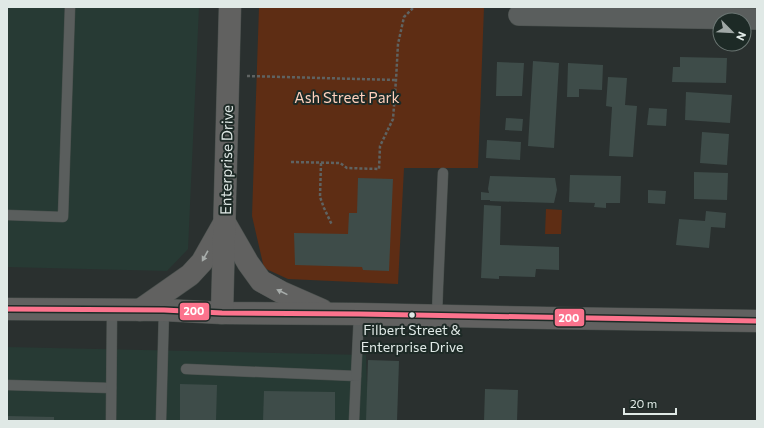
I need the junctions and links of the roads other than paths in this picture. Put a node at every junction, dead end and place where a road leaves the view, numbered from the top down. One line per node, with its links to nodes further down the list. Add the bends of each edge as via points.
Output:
1 (70, 7): 6 (lane, via 63,217)
2 (230, 7): 7 (street, Enterprise Drive)
3 (518, 15): 4 (street)
4 (757, 19)
5 (443, 173): 15 (lane)
6 (7, 215)
7 (224, 222): 9 (street, one-way to 9, via 202,262 194,271); 12 (street, Enterprise Drive); 13 (street, one-way to 7, via 280,292 261,281)
8 (7, 309): 11 (street)
9 (140, 310): 10 (street); 11 (street)
10 (164, 310): 12 (street); 22 (lane)
11 (112, 311): 20 (lane)
12 (222, 313): 13 (street)
13 (331, 313): 14 (street)
14 (359, 314): 15 (street); 18 (lane)
15 (438, 315): 16 (street)
16 (757, 321)
17 (186, 369): 18 (lane)
18 (356, 376): 23 (lane)
19 (7, 385): 20 (lane)
20 (111, 388): 21 (lane)
21 (110, 421)
22 (161, 421)
23 (354, 421)

